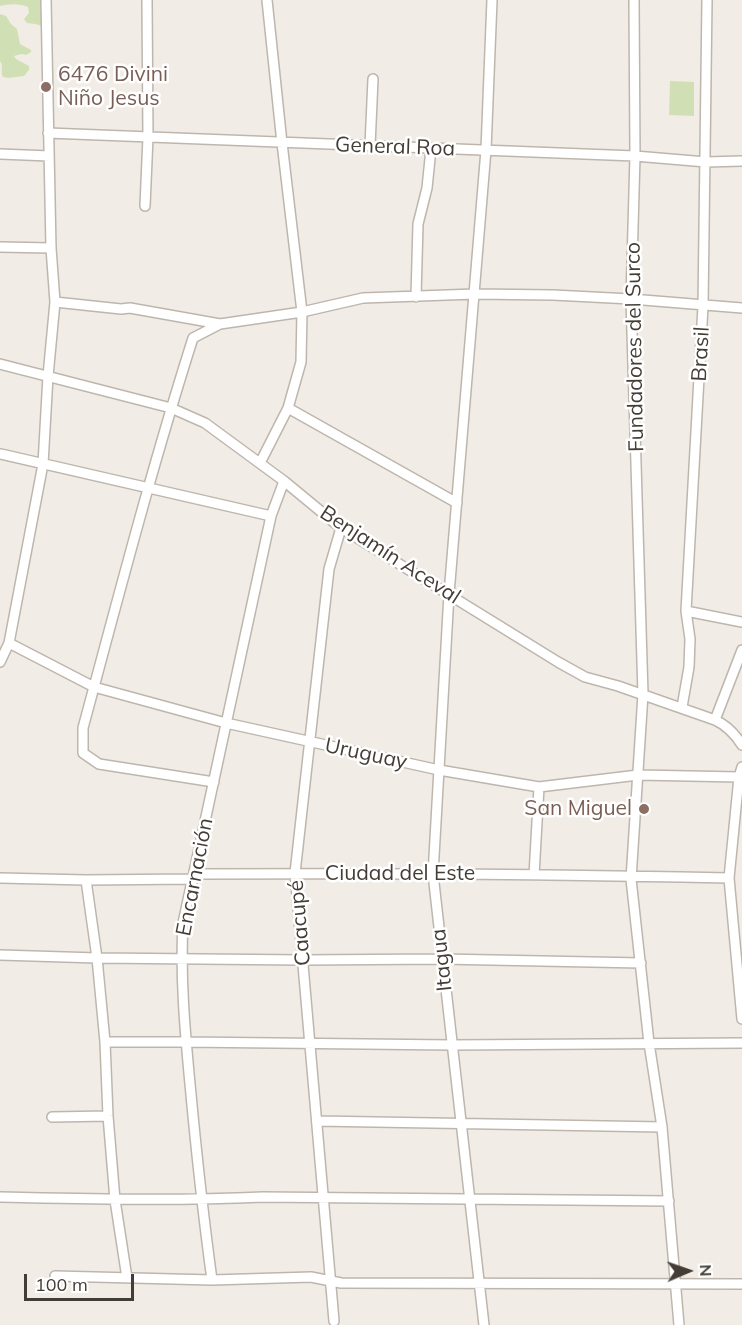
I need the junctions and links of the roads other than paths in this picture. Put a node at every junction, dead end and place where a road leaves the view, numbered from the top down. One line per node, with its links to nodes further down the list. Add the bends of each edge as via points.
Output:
1 (46, 0): 8 (street)
2 (147, 0): 9 (street)
3 (267, 0): 10 (street)
4 (492, 0): 13 (street, Itagua)
5 (634, 0): 16 (street, Fundadores del Surco)
6 (707, 0): 18 (street, Brasil)
7 (373, 79): 11 (street)
8 (48, 133): 9 (street, General Roa); 15 (street)
9 (148, 137): 10 (street, General Roa); 19 (street)
10 (282, 143): 11 (street, General Roa); 28 (street)
11 (370, 146): 12 (street, General Roa)
12 (431, 148): 13 (street, General Roa); 23 (street, via 418,224)
13 (486, 150): 16 (street, General Roa); 22 (street, Itagua)
14 (0, 154): 15 (street)
15 (49, 156): 21 (street)
16 (635, 156): 18 (street, General Roa); 24 (street, Fundadores del Surco)
17 (742, 161): 18 (street, General Roa)
18 (706, 162): 26 (street, Brasil)
19 (145, 206)
20 (0, 248): 21 (street)
21 (51, 248): 25 (street)
22 (475, 294): 23 (street); 24 (street); 41 (street, Itagua)
23 (416, 297): 28 (street, via 363,298)
24 (632, 299): 26 (street); 51 (street, Fundadores del Surco)
25 (55, 302): 29 (street); 33 (street)
26 (704, 306): 27 (street); 45 (street, Brasil)
27 (742, 308)
28 (302, 312): 30 (street); 35 (street, via 301,362)
29 (190, 318): 30 (street); 31 (street)
30 (220, 324): 31 (street)
31 (193, 338): 34 (street)
32 (0, 364): 33 (street, Benjamín Aceval)
33 (48, 376): 34 (street, Benjamín Aceval); 38 (street)
34 (171, 408): 37 (street, Benjamín Aceval, via 205,423); 40 (street)
35 (288, 408): 37 (street); 41 (street)
36 (1, 454): 38 (street)
37 (261, 463): 39 (street, Benjamín Aceval)
38 (43, 464): 40 (street); 47 (street)
39 (284, 481): 42 (street, Encarnación); 43 (street, Benjamín Aceval)
40 (148, 488): 42 (street); 50 (street)
41 (457, 502): 44 (street, Itagua)
42 (271, 516): 54 (street, Encarnación)
43 (341, 528): 44 (street, Benjamín Aceval); 55 (street, Caacupé, via 329,569)
44 (449, 594): 51 (street, Benjamín Aceval, via 585,677); 57 (street, Itagua)
45 (686, 611): 46 (street); 52 (street, Brasil, via 689,667)
46 (742, 622)
47 (9, 643): 49 (street); 50 (street, Uruguay)
48 (742, 650): 53 (street)
49 (0, 662)
50 (94, 687): 54 (street, Uruguay); 60 (street, via 83,728 83,753 99,764)
51 (643, 694): 52 (street, Benjamín Aceval); 59 (street, Fundadores del Surco)
52 (682, 707): 53 (street, Benjamín Aceval)
53 (715, 720): 56 (street, Benjamín Aceval)
54 (226, 723): 55 (street, Uruguay); 60 (street, Encarnación)
55 (311, 742): 57 (street, Uruguay); 62 (street, Caacupé)
56 (742, 744)
57 (439, 770): 61 (street, Uruguay); 63 (street, Itagua)
58 (741, 772): 59 (street, Uruguay); 67 (street)
59 (638, 775): 61 (street, Uruguay); 65 (street, Fundadores del Surco)
60 (214, 782): 68 (street, Encarnación)
61 (539, 788): 64 (street)
62 (296, 873): 63 (street, Ciudad del Este); 68 (street, Ciudad del Este, via 200,874); 75 (street, Caacupé)
63 (433, 874): 64 (street, Ciudad del Este); 74 (street, Itagua)
64 (534, 875): 65 (street, Ciudad del Este)
65 (631, 876): 67 (street, Ciudad del Este); 76 (street, Fundadores del Surco)
66 (0, 878): 69 (street, Ciudad del Este)
67 (729, 878): 70 (street)
68 (192, 879): 69 (street, Ciudad del Este); 73 (street, Encarnación, via 183,923)
69 (86, 880): 72 (street)
70 (737, 918): 77 (street)
71 (0, 955): 72 (street)
72 (97, 958): 73 (street); 79 (street)
73 (182, 959): 75 (street); 80 (street, Encarnación)
74 (442, 959): 75 (street); 76 (street); 84 (street, Itagua)
75 (303, 960): 83 (street, Caacupé)
76 (641, 963): 81 (street, Fundadores del Surco)
77 (740, 983): 78 (street)
78 (742, 1019)
79 (105, 1042): 80 (street); 85 (street)
80 (186, 1042): 83 (street); 93 (street, Encarnación)
81 (649, 1043): 82 (street); 84 (street); 89 (street, Fundadores del Surco)
82 (742, 1043)
83 (310, 1044): 84 (street); 87 (street, Caacupé)
84 (452, 1045): 88 (street, Itagua)
85 (108, 1116): 86 (street); 92 (street)
86 (52, 1117)
87 (317, 1121): 88 (street); 91 (street, Caacupé)
88 (461, 1124): 89 (street); 94 (street, Itagua)
89 (662, 1127): 95 (street, Fundadores del Surco)
90 (0, 1197): 92 (street)
91 (324, 1199): 93 (street); 94 (street); 99 (street, Caacupé)
92 (116, 1200): 93 (street); 97 (street)
93 (201, 1200): 98 (street, Encarnación)
94 (470, 1200): 95 (street); 100 (street, Itagua)
95 (669, 1201): 101 (street)
96 (55, 1276): 97 (street)
97 (128, 1278): 98 (street)
98 (212, 1280): 99 (street, via 311,1277)
99 (331, 1281): 100 (street); 103 (street, Caacupé)
100 (480, 1283): 101 (street); 104 (street, Itagua)
101 (675, 1284): 102 (street); 105 (street)
102 (742, 1284)
103 (334, 1321)
104 (484, 1325)
105 (679, 1325)

